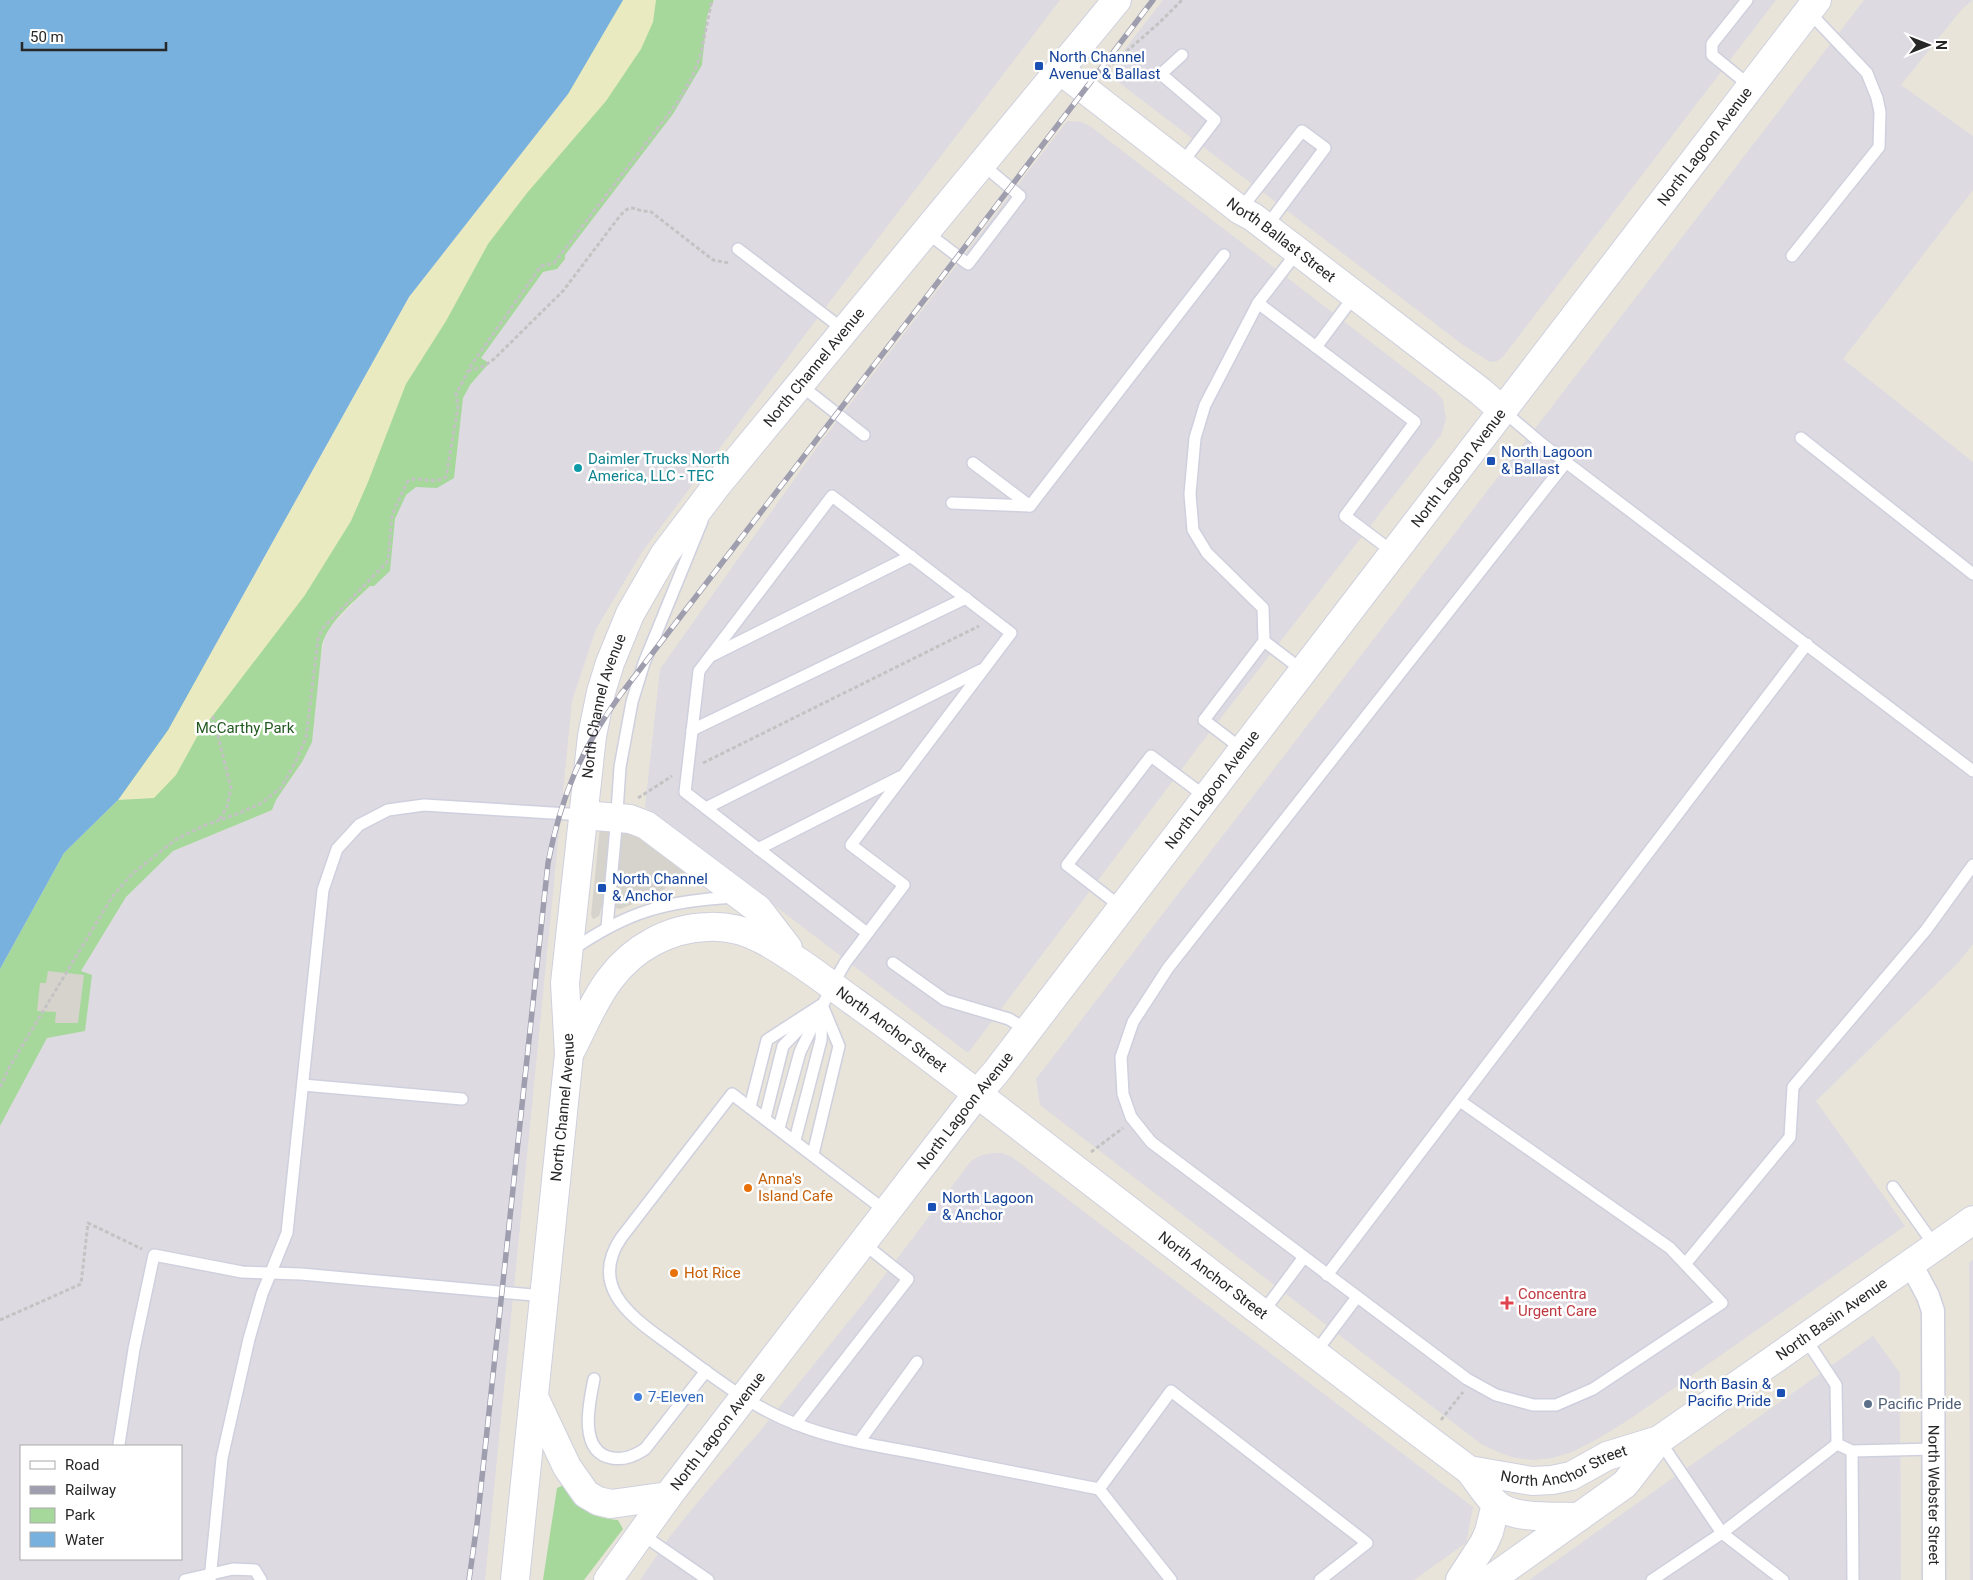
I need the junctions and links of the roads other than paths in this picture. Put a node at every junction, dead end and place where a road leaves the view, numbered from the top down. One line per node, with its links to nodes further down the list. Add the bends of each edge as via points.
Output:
1 (1117, 0): 5 (street, North Channel Avenue)
2 (1748, 0): 6 (lane, via 1712,44 1712,54)
3 (1812, 6): 6 (street, North Lagoon Avenue); 15 (lane, via 1867,73 1880,112 1879,147)
4 (1182, 54): 7 (lane, via 1161,74 1215,120)
5 (1060, 70): 7 (street, North Ballast Street); 8 (street, North Channel Avenue)
6 (1750, 86): 21 (street, North Lagoon Avenue)
7 (1182, 163): 9 (street, North Ballast Street)
8 (982, 164): 11 (street, North Channel Avenue); 11 (lane, via 1020,196 968,264)
9 (1240, 210): 10 (street, North Ballast Street); 10 (lane, via 1302,130 1325,148)
10 (1266, 227): 13 (street, North Ballast Street)
11 (926, 232): 18 (street, North Channel Avenue)
12 (738, 249): 18 (lane)
13 (1298, 251): 16 (street, North Ballast Street); 17 (lane)
14 (1224, 255): 28 (lane)
15 (1792, 256)
16 (1355, 295): 19 (lane); 21 (street, North Ballast Street)
17 (1258, 304): 19 (lane); 33 (lane, via 1205,405 1195,438 1190,494 1193,530 1207,553 1262,608)
18 (844, 330): 20 (street, North Channel Avenue)
19 (1316, 347): 29 (lane, via 1415,422 1345,516)
20 (799, 384): 22 (lane); 26 (street, North Channel Avenue)
21 (1502, 410): 24 (lane); 29 (street, North Lagoon Avenue)
22 (864, 435)
23 (1801, 438): 31 (lane)
24 (1567, 461): 34 (lane); 72 (lane, via 1168,968 1133,1022 1121,1057 1123,1094 1133,1120 1151,1142)
25 (973, 463): 28 (lane)
26 (717, 485): 44 (lane, via 638,682 623,743 617,794); 45 (street, North Channel Avenue, via 664,555 620,638 603,684 596,716)
27 (952, 503): 28 (lane)
28 (1030, 506)
29 (1393, 552): 37 (street, North Lagoon Avenue)
30 (911, 556): 32 (lane); 35 (lane); 35 (lane, via 832,496)
31 (1973, 574)
32 (966, 598): 36 (lane, via 1011,633); 38 (lane)
33 (1264, 641): 37 (lane); 39 (lane, via 1204,720)
34 (1807, 644): 40 (lane); 61 (lane)
35 (710, 657): 38 (lane, via 699,671)
36 (984, 668): 41 (lane); 43 (lane)
37 (1302, 670): 39 (street, North Lagoon Avenue)
38 (692, 730): 43 (lane, via 685,792)
39 (1242, 749): 42 (street, North Lagoon Avenue)
40 (1973, 771)
41 (904, 775): 46 (lane); 51 (lane, via 851,845 904,885)
42 (1206, 797): 49 (street, North Lagoon Avenue); 49 (lane, via 1151,756 1067,865)
43 (706, 808): 46 (lane)
44 (625, 810): 45 (street, North Anchor Street); 48 (street, North Anchor Street); 50 (lane)
45 (584, 816): 52 (street, North Channel Avenue); 58 (lane, via 424,805 388,810 359,825 337,849 323,890)
46 (758, 849): 51 (lane)
47 (1973, 865): 73 (lane, via 1926,930 1793,1087 1790,1137)
48 (741, 897): 50 (lane, via 673,904 636,914); 53 (street, North Anchor Street, via 758,909)
49 (1121, 907): 56 (street, North Lagoon Avenue)
50 (606, 927): 52 (lane)
51 (867, 933): 55 (lane)
52 (568, 952): 57 (street, North Channel Avenue, via 565,983)
53 (798, 962): 55 (street, North Anchor Street); 57 (street, North Anchor Street, via 762,939 728,928 708,926 668,934 636,952 621,965 608,981)
54 (893, 963): 56 (lane, via 945,1000 1009,1019)
55 (827, 995): 59 (street, North Anchor Street, via 914,1045); 62 (lane, via 767,1040); 63 (lane, via 783,1046); 64 (lane, via 800,1052); 65 (lane, via 821,1040); 66 (lane, via 839,1046)
56 (1027, 1030): 59 (street, North Lagoon Avenue)
57 (569, 1054): 77 (street, North Channel Avenue)
58 (303, 1085): 60 (lane); 75 (lane, via 287,1233)
59 (977, 1094): 68 (street, North Lagoon Avenue); 79 (street, North Anchor Street)
60 (462, 1099)
61 (1460, 1101): 73 (lane, via 1670,1248); 76 (lane)
62 (750, 1107): 63 (lane); 83 (lane, via 732,1094 613,1250 609,1274 617,1300 637,1321)
63 (764, 1118): 64 (lane)
64 (779, 1128): 65 (lane)
65 (794, 1140): 66 (lane)
66 (813, 1154): 68 (lane)
67 (1893, 1187): 71 (lane)
68 (887, 1212): 70 (street, North Lagoon Avenue)
69 (1973, 1220): 71 (street, North Basin Avenue)
70 (863, 1243): 86 (street, North Lagoon Avenue); 87 (lane, via 908,1279)
71 (1936, 1247): 74 (street, North Basin Avenue)
72 (1304, 1258): 76 (lane); 79 (lane)
73 (1686, 1263): 78 (lane, via 1722,1303 1593,1389 1556,1405 1533,1405 1496,1395 1471,1381)
74 (1911, 1264): 80 (street, North Basin Avenue); 92 (street, North Webster Street, via 1933,1311)
75 (270, 1273): 77 (lane); 90 (lane, via 242,1272 154,1255 134,1349); 101 (lane, via 249,1339 222,1458)
76 (1327, 1275): 78 (lane)
77 (544, 1296): 85 (street, North Channel Avenue)
78 (1357, 1297): 81 (lane)
79 (1262, 1312): 81 (street, North Anchor Street)
80 (1805, 1338): 88 (street, North Basin Avenue); 91 (lane, via 1836,1385)
81 (1315, 1352): 94 (street, North Anchor Street)
82 (917, 1362): 89 (lane)
83 (706, 1371): 84 (lane, via 645,1449 634,1457 619,1459 607,1457 596,1450 590,1440 588,1422); 86 (lane)
84 (594, 1380)
85 (534, 1396): 96 (street, via 567,1467 586,1494 611,1504); 106 (street, North Channel Avenue)
86 (744, 1398): 87 (lane); 96 (street, North Lagoon Avenue)
87 (794, 1424): 89 (lane)
88 (1659, 1440): 94 (street, North Anchor Street, via 1607,1456 1571,1476 1552,1480 1532,1481); 98 (street, North Basin Avenue, via 1626,1484); 100 (lane)
89 (859, 1442): 95 (lane)
90 (119, 1444)
91 (1837, 1444): 93 (lane); 100 (lane)
92 (1934, 1449): 93 (lane); 115 (street, North Webster Street)
93 (1852, 1451): 114 (lane)
94 (1469, 1470): 97 (street)
95 (1099, 1489): 108 (lane); 109 (lane, via 1171,1391 1367,1543)
96 (668, 1496): 99 (street, North Lagoon Avenue)
97 (1496, 1504): 98 (street, via 1515,1513); 110 (street, North Anchor Street, via 1484,1543)
98 (1579, 1517): 111 (street, North Basin Avenue)
99 (640, 1533): 102 (lane); 107 (street, North Lagoon Avenue)
100 (1722, 1533): 112 (lane); 113 (lane)
101 (210, 1577): 103 (lane, via 195,1576); 104 (lane); 105 (lane, via 233,1569 255,1570)
102 (701, 1578)
103 (185, 1580)
104 (222, 1580)
105 (261, 1580)
106 (515, 1580)
107 (608, 1580)
108 (1171, 1580)
109 (1320, 1580)
110 (1460, 1580)
111 (1490, 1580)
112 (1652, 1580)
113 (1783, 1580)
114 (1853, 1580)
115 (1934, 1580)

